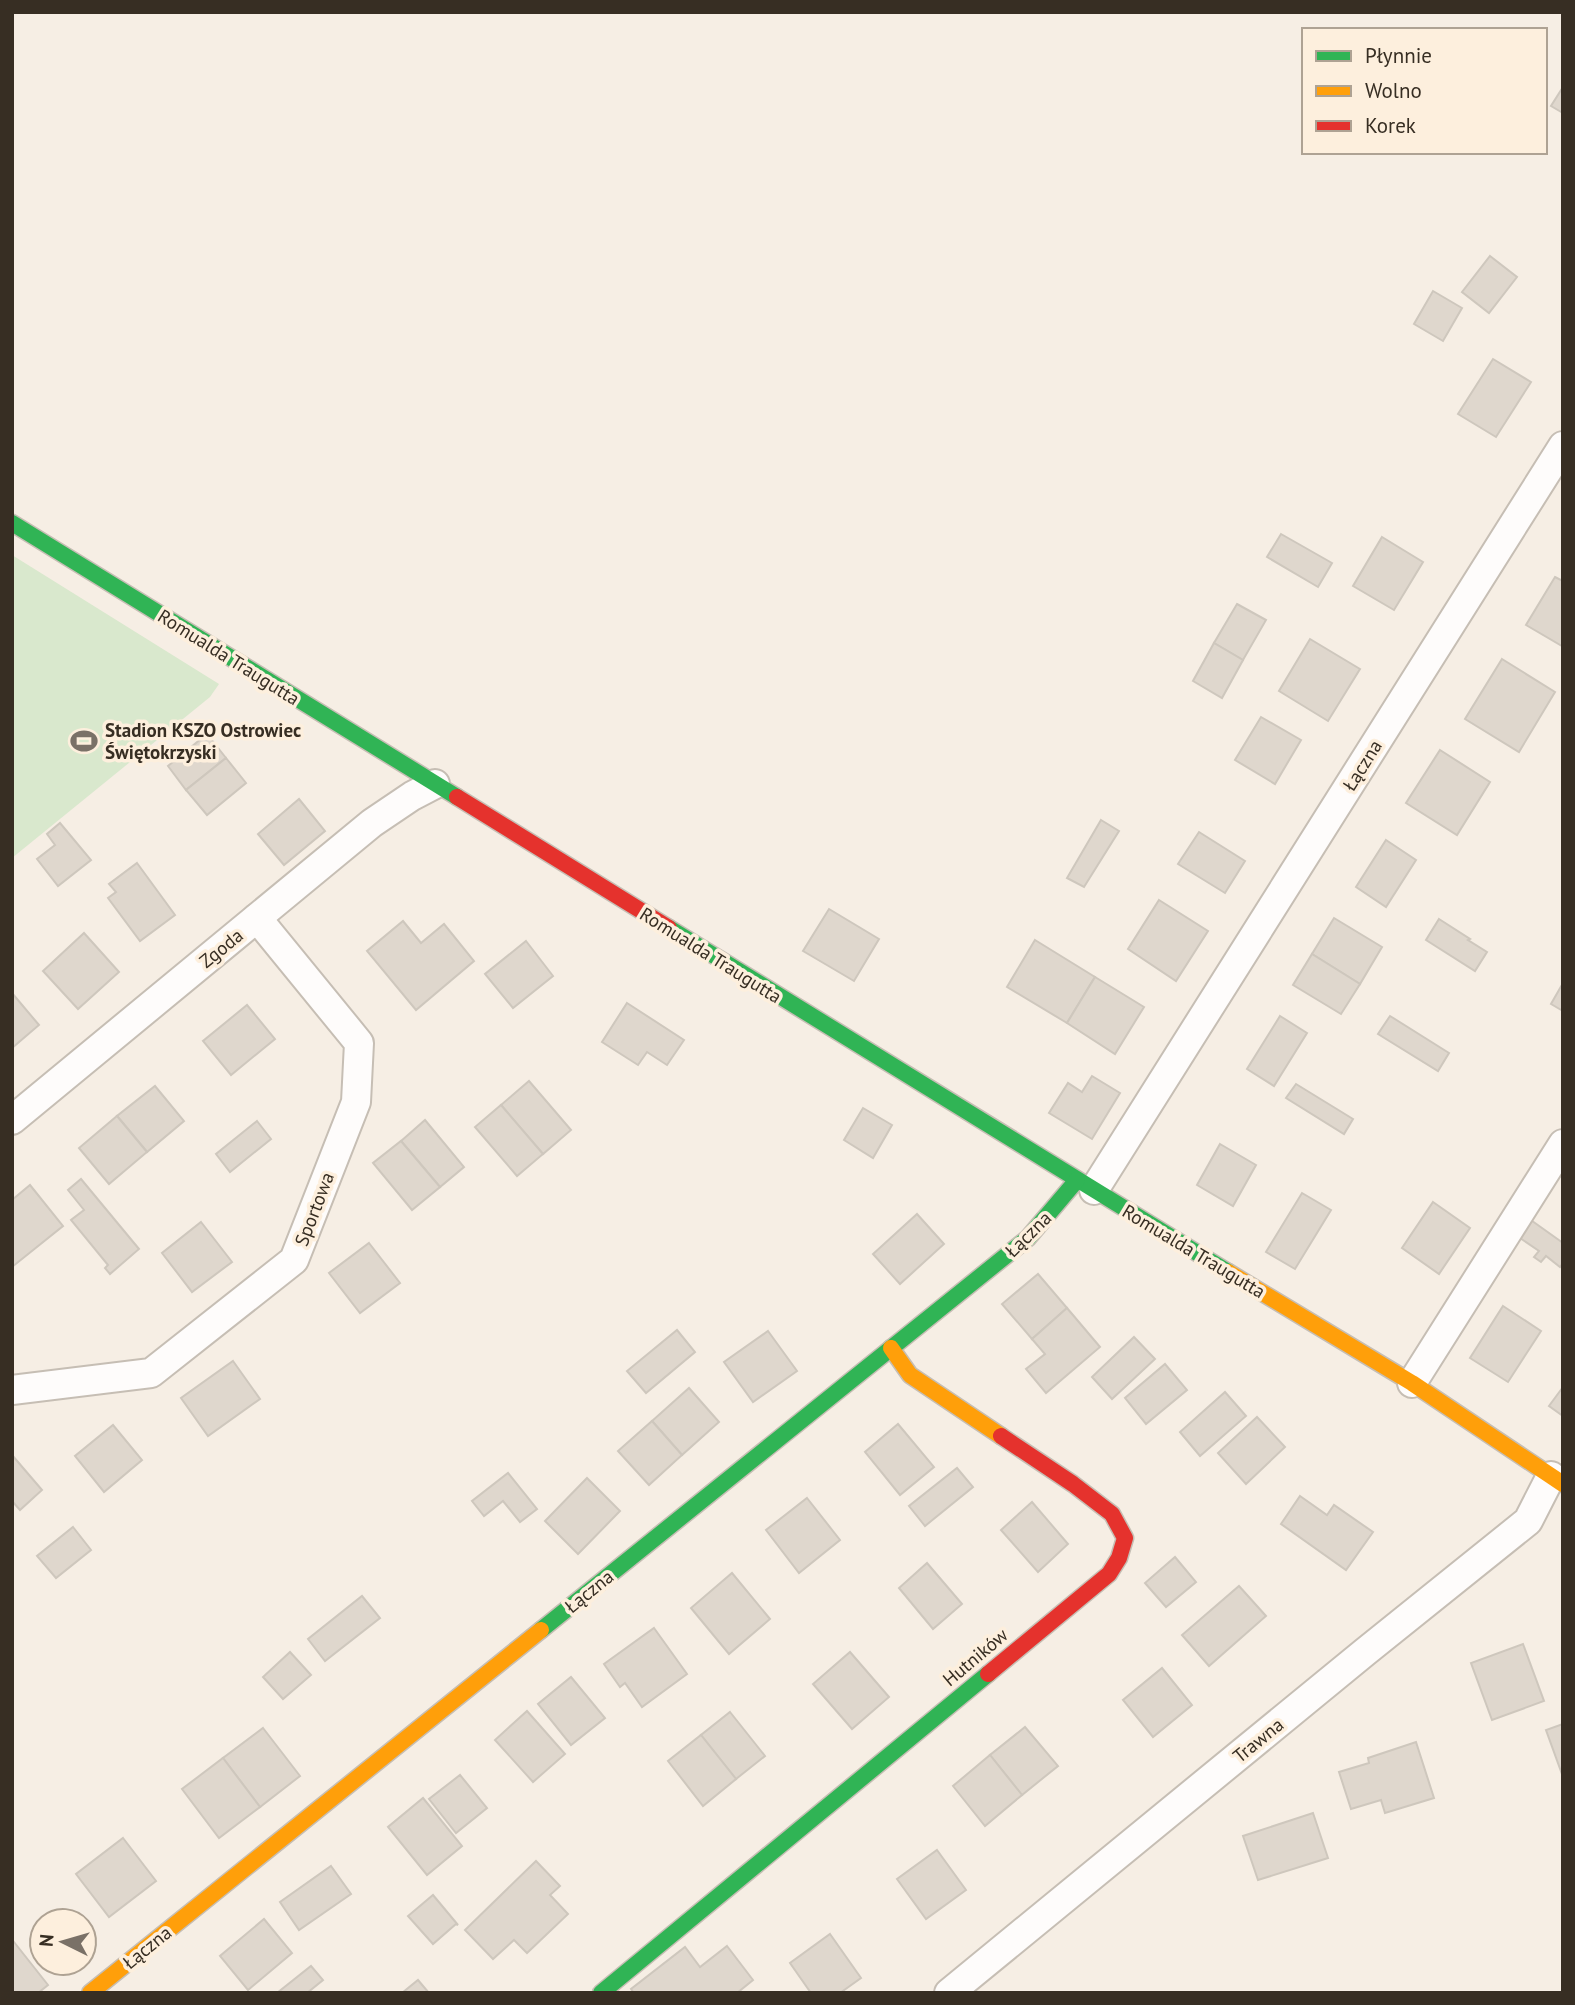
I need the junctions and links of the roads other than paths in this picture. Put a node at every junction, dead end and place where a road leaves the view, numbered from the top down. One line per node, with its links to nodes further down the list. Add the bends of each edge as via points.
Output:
1 (1563, 446): 7 (street, Łączna)
2 (12, 523): 3 (street, Romualda Traugutta)
3 (435, 784): 4 (street, Zgoda, via 372,823); 7 (street, Romualda Traugutta)
4 (257, 918): 5 (street, Zgoda); 10 (street, Sportowa, via 359,1043 356,1102 294,1260 151,1373)
5 (12, 1119)
6 (1563, 1144): 9 (street)
7 (1086, 1185): 8 (street, Łączna); 9 (street, Romualda Traugutta)
8 (891, 1348): 12 (street, Łączna); 13 (street, Hutników, via 910,1375 1112,1514 1125,1538 1119,1558 1109,1574)
9 (1412, 1383): 11 (street, Romualda Traugutta)
10 (12, 1390)
11 (1557, 1480): 14 (street, Trawna, via 1528,1521)
12 (90, 1993)
13 (601, 1993)
14 (949, 1993)

